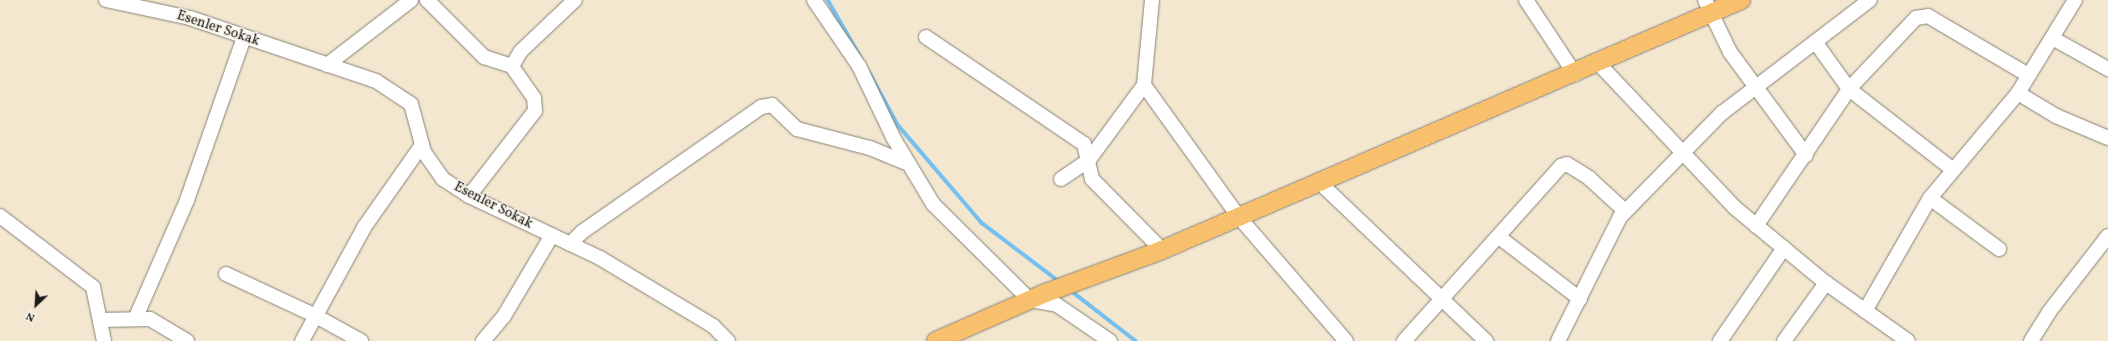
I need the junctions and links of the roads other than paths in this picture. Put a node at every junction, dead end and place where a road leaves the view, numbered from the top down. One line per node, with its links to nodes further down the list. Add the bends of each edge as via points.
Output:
1 (106, 0): 12 (street, Esenler Sokak, via 190,18)
2 (411, 0): 17 (street)
3 (427, 0): 18 (street, via 484,57)
4 (575, 0): 18 (street, via 521,51)
5 (814, 0): 31 (street, via 859,66)
6 (1152, 0): 22 (street)
7 (1526, 0): 20 (street)
8 (1741, 0): 11 (main road)
9 (1870, 0): 15 (street)
10 (2075, 0): 14 (street)
11 (1708, 6): 16 (main road); 23 (street, via 1730,52)
12 (244, 37): 17 (street, Esenler Sokak); 55 (street, via 187,200)
13 (926, 37): 30 (street, via 1084,144)
14 (2054, 39): 19 (street); 21 (street)
15 (1816, 42): 23 (street); 24 (street)
16 (1600, 64): 20 (main road); 28 (street)
17 (327, 65): 27 (street, Esenler Sokak, via 376,81 411,104)
18 (512, 66): 35 (street, via 534,98 535,111)
19 (2108, 69)
20 (1575, 74): 34 (main road)
21 (2028, 75): 24 (street, via 1928,16 1916,18); 25 (street)
22 (1144, 85): 30 (street); 39 (street)
23 (1754, 89): 28 (street, via 1722,113); 29 (street)
24 (1849, 89): 29 (street); 32 (street)
25 (2018, 93): 26 (street, via 2056,116); 32 (street)
26 (2108, 138)
27 (422, 145): 35 (street, Esenler Sokak, via 443,179); 54 (street, via 365,226)
28 (1682, 151): 37 (street); 40 (street)
29 (1806, 155): 40 (street)
30 (1088, 161): 33 (street); 47 (street, via 1092,179)
31 (909, 164): 44 (street, via 870,148 797,129 772,105 761,107 582,232); 50 (street, via 933,204)
32 (1952, 169): 36 (street)
33 (1061, 178)
34 (1319, 182): 39 (main road); 52 (street)
35 (469, 196): 41 (street, Esenler Sokak)
36 (1930, 198): 46 (street); 53 (street)
37 (1625, 211): 43 (street, via 1589,178 1567,164 1561,166); 51 (street)
38 (0, 216): 56 (street, via 93,287)
39 (1238, 216): 47 (main road); 65 (street)
40 (1756, 226): 45 (street)
41 (552, 235): 44 (street, Esenler Sokak); 61 (street, via 504,316)
42 (2108, 236): 72 (street, via 2049,312)
43 (1499, 237): 51 (street); 52 (street)
44 (570, 244): 62 (street, Esenler Sokak, via 713,326)
45 (1784, 248): 49 (street); 69 (street)
46 (1999, 249)
47 (1162, 250): 50 (main road)
48 (226, 274): 54 (street)
49 (1826, 283): 53 (street); 70 (street)
50 (1037, 297): 63 (main road); 64 (street, via 1057,305)
51 (1580, 299): 68 (street)
52 (1442, 300): 66 (street); 67 (street)
53 (1865, 311): 71 (street)
54 (314, 315): 59 (street); 60 (street)
55 (136, 317): 56 (street); 58 (street, via 150,319)
56 (100, 320): 57 (street)
57 (104, 341)
58 (187, 341)
59 (302, 341)
60 (361, 341)
61 (483, 341)
62 (728, 341)
63 (936, 341)
64 (1110, 341)
65 (1346, 341)
66 (1404, 341)
67 (1486, 341)
68 (1558, 341)
69 (1720, 341)
70 (1784, 341)
71 (1908, 341)
72 (2031, 341)

